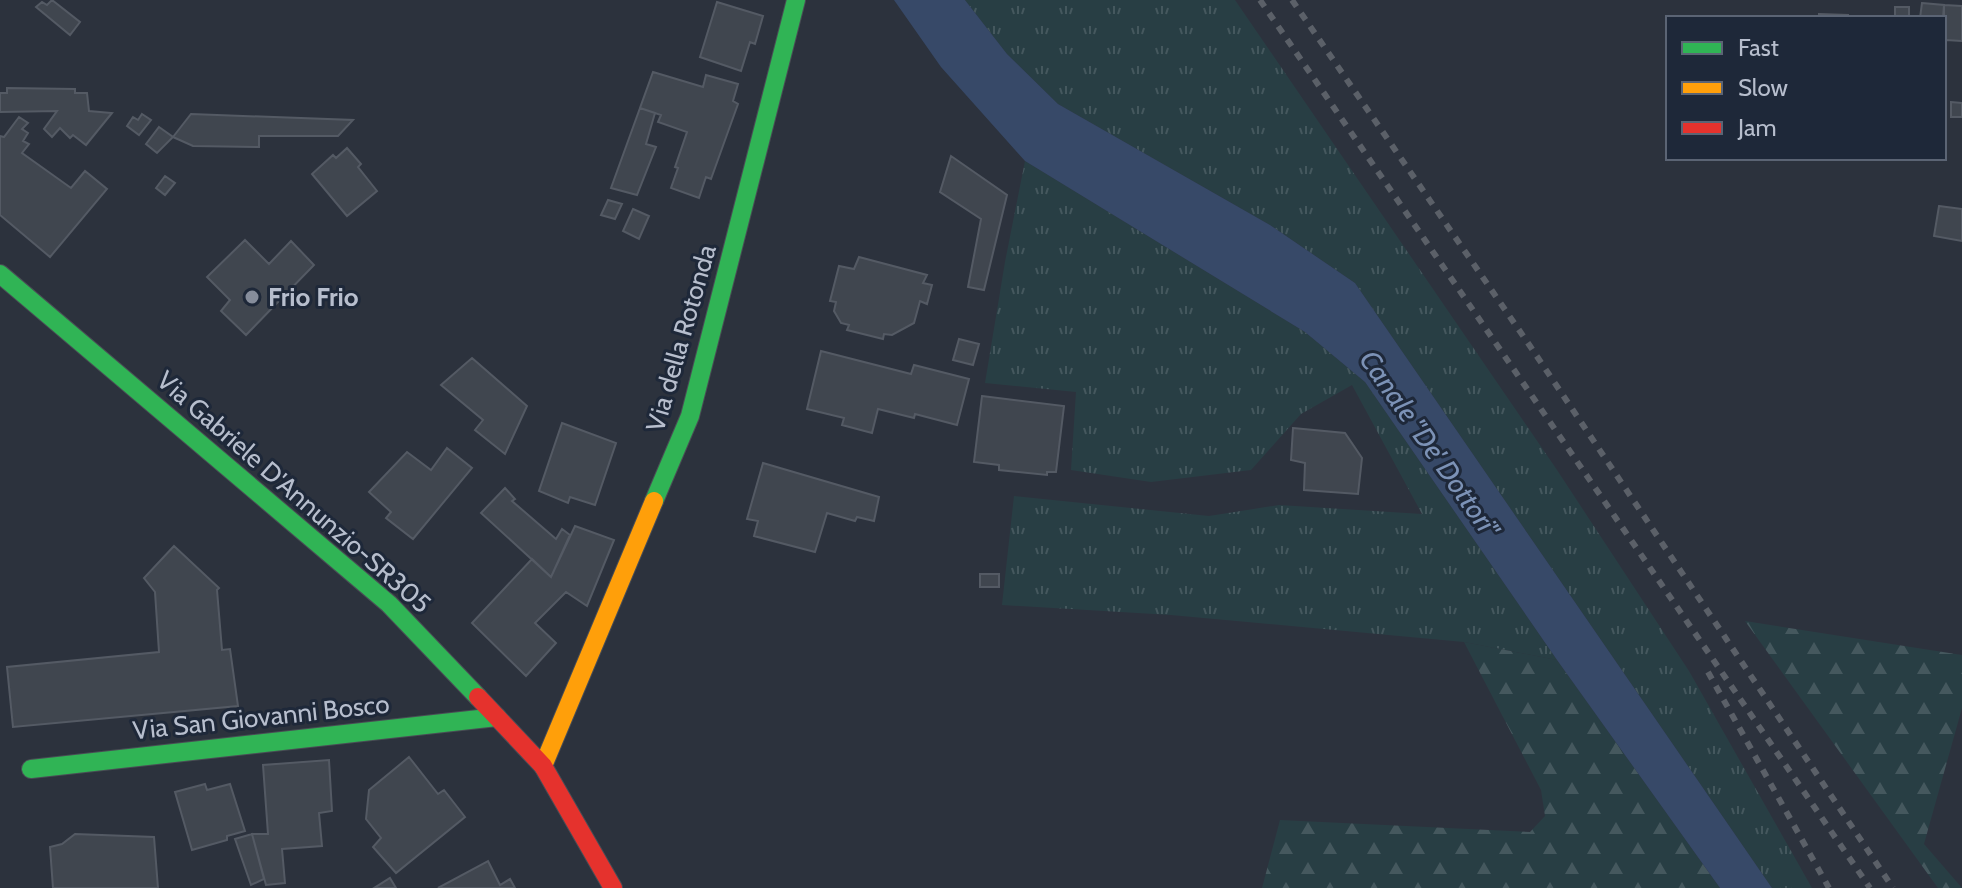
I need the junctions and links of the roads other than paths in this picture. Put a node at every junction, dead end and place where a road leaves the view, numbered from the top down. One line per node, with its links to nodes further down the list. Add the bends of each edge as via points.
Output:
1 (796, 0): 4 (street, Via della Rotonda, via 690,416)
2 (0, 274): 3 (street, Via Gabriele D'Annunzio-SR305, via 389,604)
3 (497, 717): 4 (street, Via Gabriele D'Annunzio-SR305); 5 (street, Via San Giovanni Bosco)
4 (543, 766): 6 (street, Via Gabriele D'Annunzio-SR305)
5 (31, 769)
6 (613, 888)

